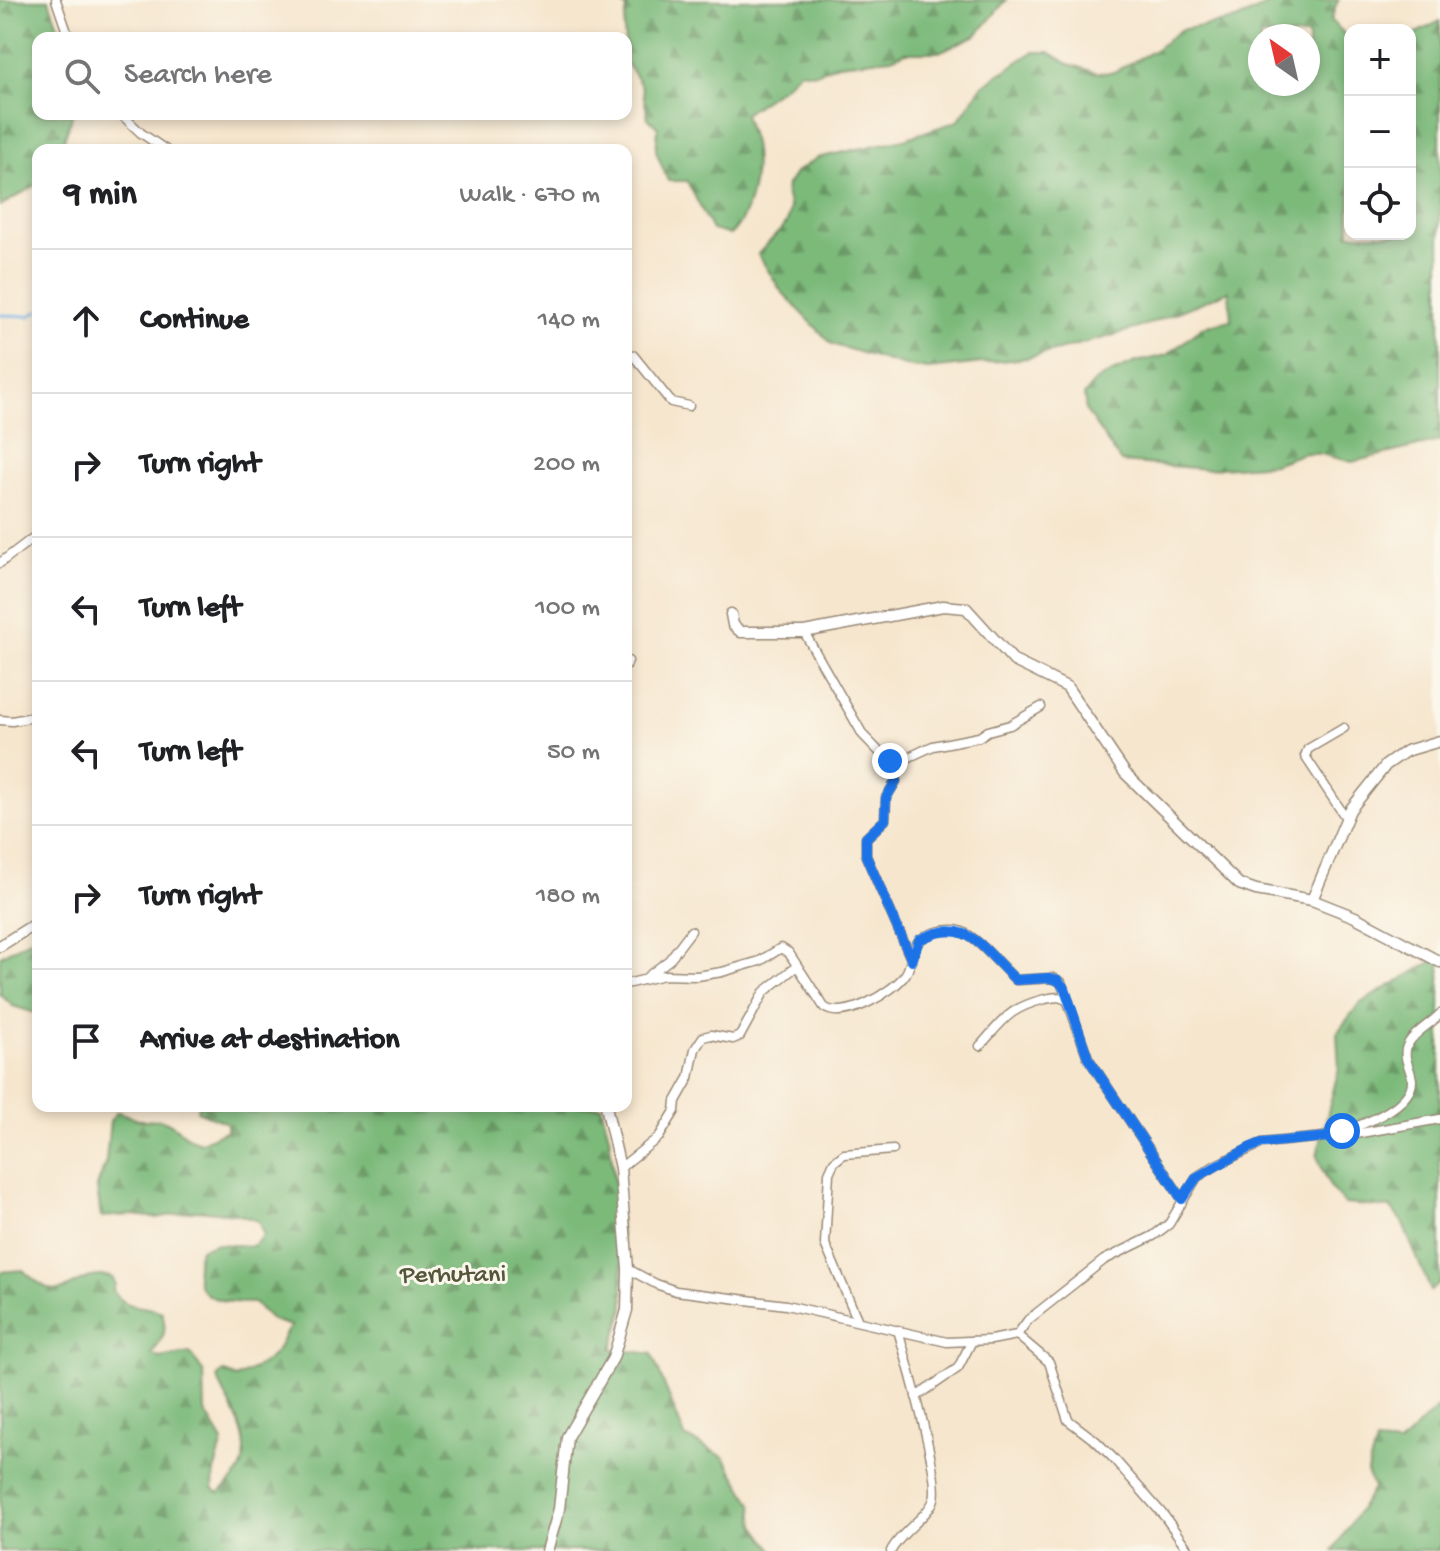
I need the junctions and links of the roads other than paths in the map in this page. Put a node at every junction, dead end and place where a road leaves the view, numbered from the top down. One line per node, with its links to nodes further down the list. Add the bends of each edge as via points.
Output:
1 (56, 0): 2 (street)
2 (67, 32)
3 (127, 120): 4 (street)
4 (157, 144)
5 (632, 355): 6 (street, via 671,402)
6 (689, 406)
7 (32, 539): 8 (street)
8 (0, 563)
9 (731, 614): 10 (street, via 741,632)
10 (804, 632): 16 (street, via 863,735); 18 (street, via 943,606 966,608 1014,661 1067,687 1125,773 1239,884)
11 (1041, 707): 16 (street, via 1010,725 943,742)
12 (32, 717): 13 (street)
13 (0, 720)
14 (1344, 728): 17 (street, via 1305,756)
15 (1440, 741): 17 (street, via 1392,759)
16 (892, 765): 22 (street, via 896,781 886,798 885,820 866,838 866,856)
17 (1346, 818): 18 (street)
18 (1312, 900): 23 (street)
19 (32, 926): 21 (street)
20 (691, 931): 25 (street, via 669,960)
21 (0, 946)
22 (912, 961): 24 (street, via 889,990 833,1013); 27 (street, via 921,939 946,929 960,931 1016,980 1057,979)
23 (1440, 962)
24 (797, 966): 25 (street, via 781,948 760,961 722,972); 34 (street, via 764,992 740,1036 703,1037 675,1111 659,1137)
25 (643, 980): 26 (street)
26 (632, 983)
27 (1070, 1003): 29 (street, via 1056,997 1020,1006); 35 (street, via 1088,1058)
28 (1440, 1014): 32 (street, via 1409,1043 1411,1088 1391,1110)
29 (980, 1046)
30 (607, 1112): 34 (street)
31 (1440, 1119): 32 (street)
32 (1327, 1137): 35 (street, via 1249,1148 1197,1177)
33 (893, 1150): 37 (street, via 844,1154 829,1173 825,1244)
34 (620, 1168): 36 (street)
35 (1182, 1199): 39 (street, via 1166,1227 1104,1260 1028,1320)
36 (628, 1269): 37 (street, via 676,1291 768,1302); 42 (street, via 619,1343 567,1437 559,1509)
37 (858, 1321): 38 (street)
38 (898, 1330): 40 (street, via 947,1342); 41 (street)
39 (1017, 1335): 40 (street); 44 (street, via 1049,1362 1068,1420 1114,1459)
40 (972, 1341): 41 (street, via 958,1368)
41 (916, 1397): 43 (street, via 935,1499)
42 (547, 1551)
43 (891, 1551)
44 (1189, 1551)

